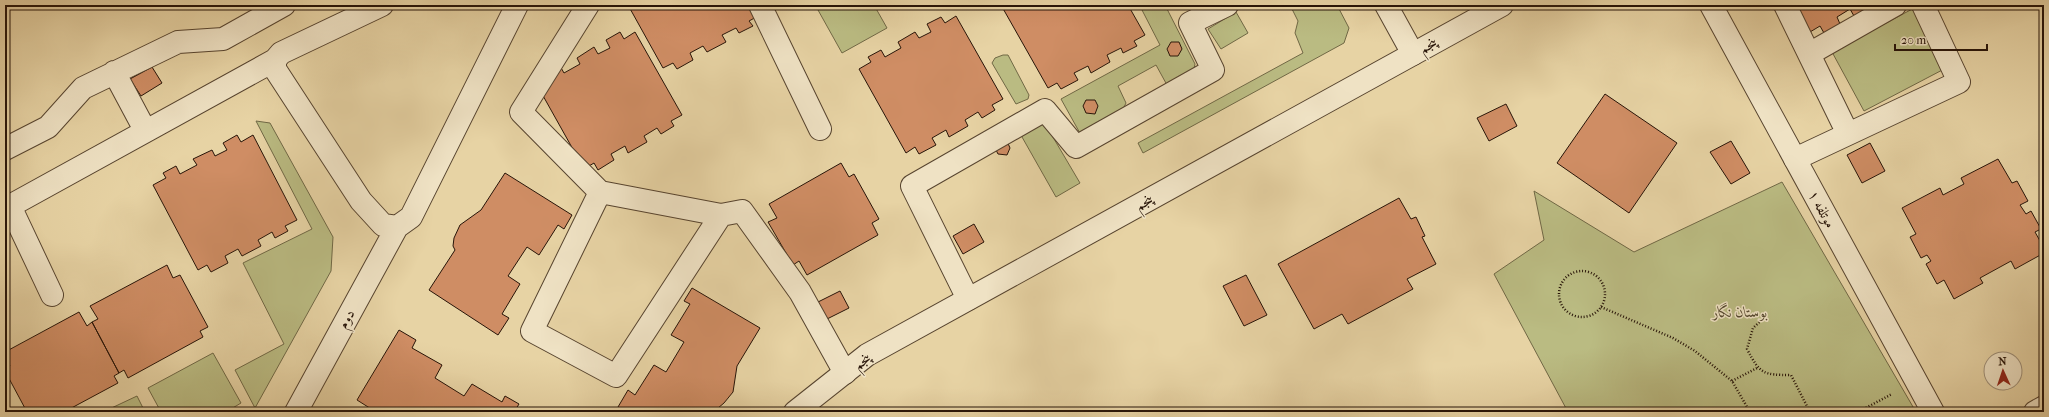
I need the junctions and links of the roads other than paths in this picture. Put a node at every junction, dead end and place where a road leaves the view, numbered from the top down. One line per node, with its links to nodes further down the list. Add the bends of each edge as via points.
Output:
1 (284, 5): 16 (street, via 223,39 178,42)
2 (382, 5): 15 (street, via 294,46)
3 (517, 5): 24 (street, via 415,210 411,217)
4 (588, 5): 22 (street, via 521,112)
5 (760, 5): 17 (street)
6 (1227, 5): 26 (street, via 1190,23 1213,70 1076,147 1045,110 912,186)
7 (1386, 5): 13 (street)
8 (1502, 5): 13 (street, پنجم)
9 (1711, 5): 21 (street, موتلفه ۱)
10 (1786, 5): 14 (street)
11 (1895, 5): 14 (street)
12 (1923, 5): 19 (street, via 1959,82)
13 (1412, 54): 26 (street, پنجم)
14 (1809, 54): 19 (street)
15 (274, 60): 18 (street); 24 (street, via 277,75 361,201 383,225)
16 (114, 72): 18 (street); 20 (street, via 83,88 48,127)
17 (820, 129)
18 (145, 130): 25 (street, via 10,206)
19 (1848, 134): 21 (street)
20 (5, 149)
21 (1795, 159): 31 (street, موتلفه ۱)
22 (600, 192): 23 (street); 23 (street, via 532,331 616,376)
23 (721, 215): 27 (street, via 742,211 800,292)
24 (397, 227): 29 (street, دوم)
25 (52, 295)
26 (968, 299): 27 (street, پنجم, via 867,355)
27 (845, 373): 30 (street, پنجم)
28 (2044, 407): 32 (street)
29 (296, 412)
30 (795, 412)
31 (1933, 412)
32 (2035, 412)

